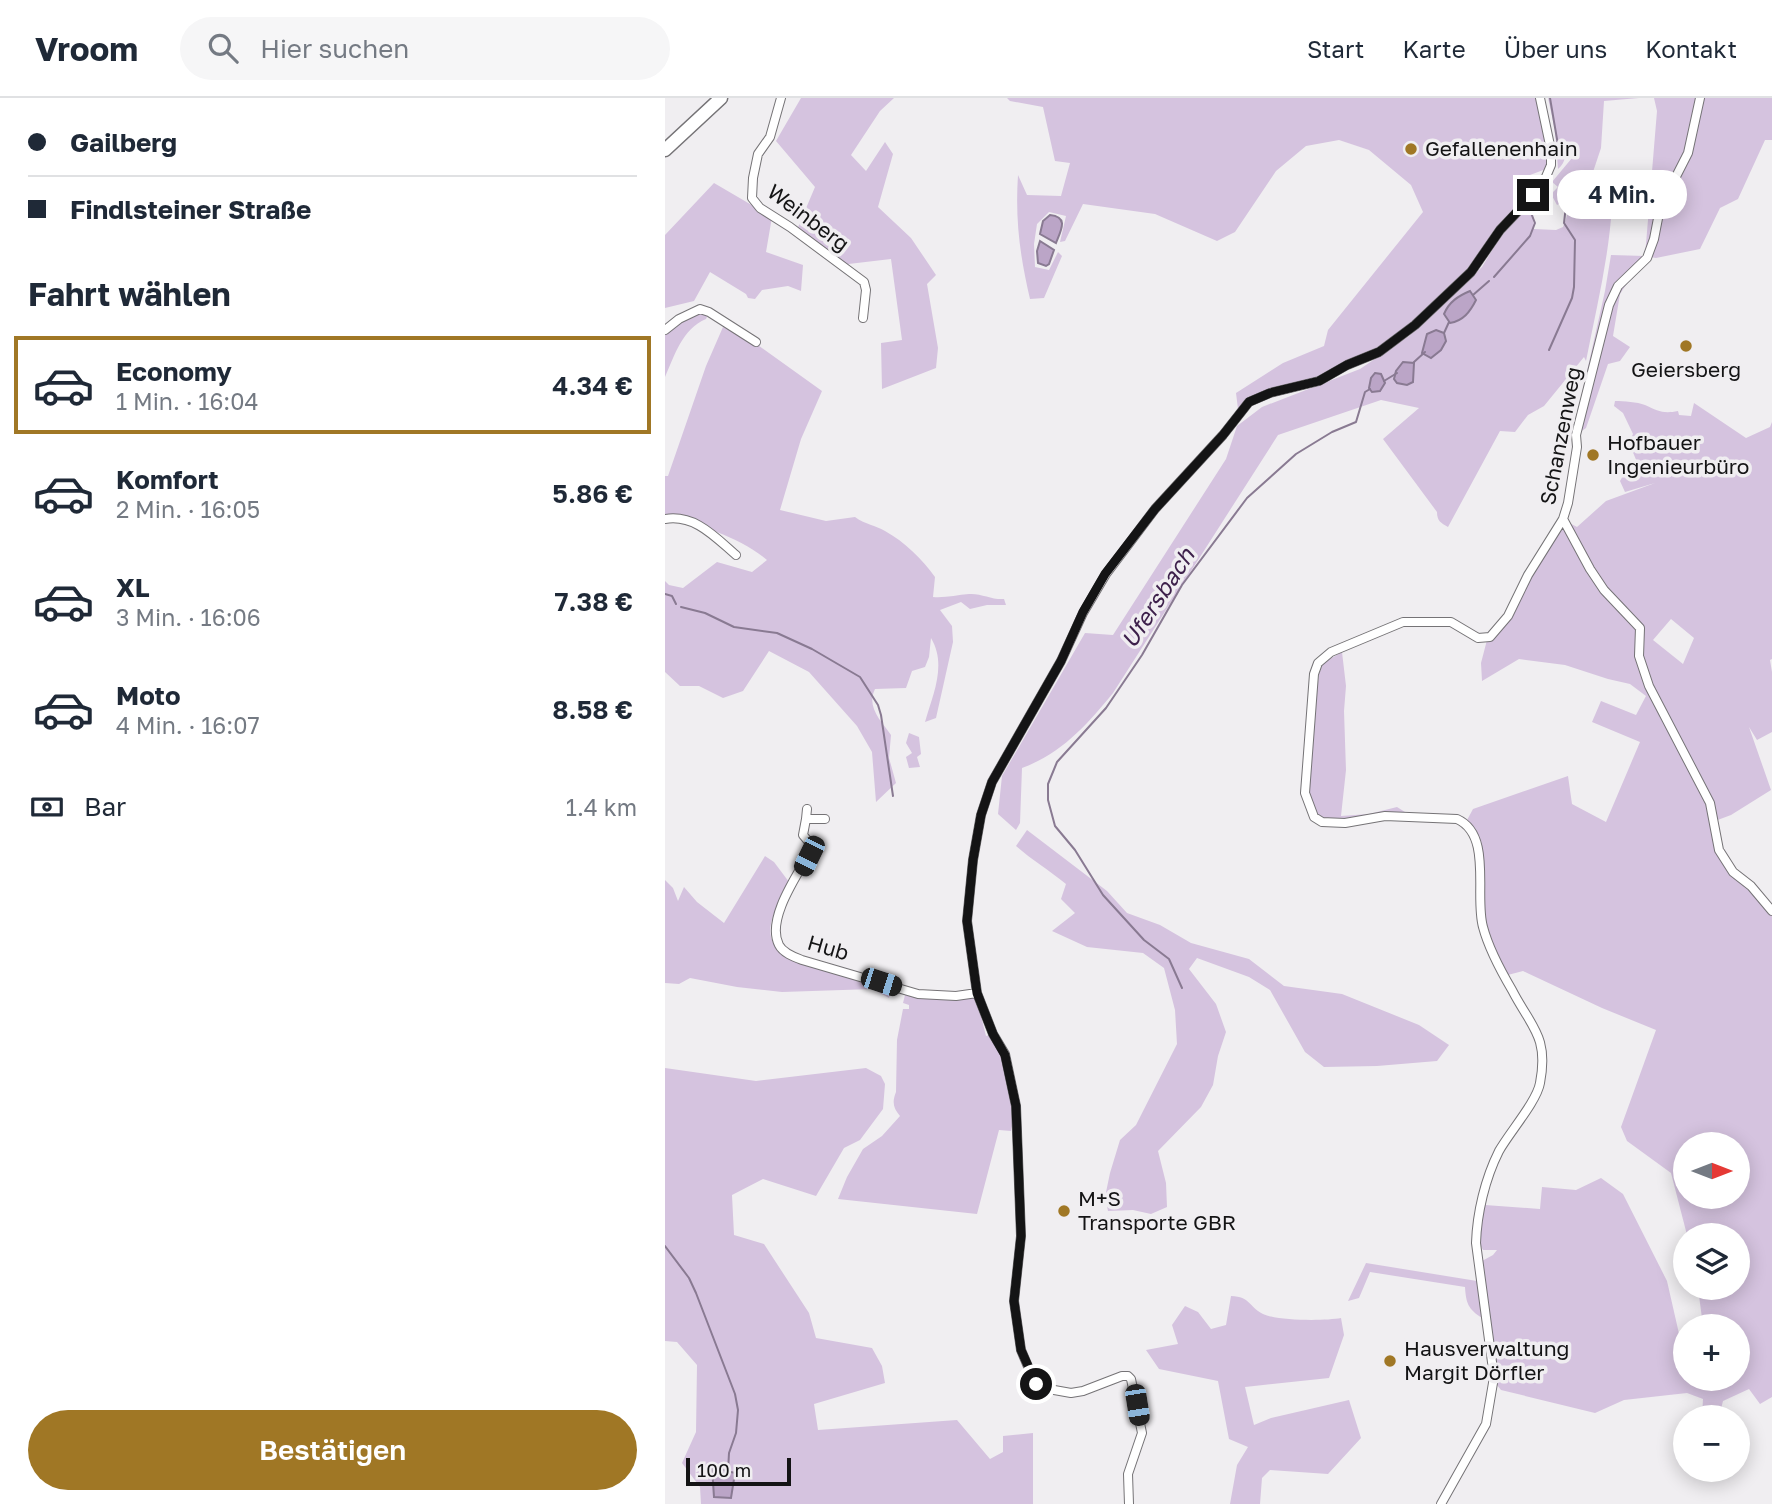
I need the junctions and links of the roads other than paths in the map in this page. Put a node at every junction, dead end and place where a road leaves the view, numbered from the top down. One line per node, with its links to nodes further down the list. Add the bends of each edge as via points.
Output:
1 (721, 98): 5 (main road)
2 (781, 98): 6 (street, Weinberg, via 770,137 758,155 751,198 864,282)
3 (1540, 98): 16 (street, via 1551,165 1542,186 1500,230 1471,272 1379,352 1319,381 1249,402 1105,574 992,782 981,815 967,921)
4 (1700, 98): 10 (street, Schanzenweg, via 1688,153 1660,208 1647,258 1618,286 1609,305 1576,435)
5 (665, 150)
6 (863, 318)
7 (665, 330): 8 (street, via 700,309)
8 (756, 342)
9 (665, 519): 11 (street, via 702,526)
10 (1563, 519): 15 (street, Schanzenweg, via 1604,590 1640,628 1639,656 1649,686 1710,803 1719,850 1733,872); 18 (street, via 1508,616 1490,637 1478,638 1451,622 1403,622 1331,652 1318,663 1314,674 1305,793 1314,817 1345,823 1385,816 1465,822 1478,846 1483,927 1543,1048 1540,1086 1499,1153 1477,1222 1494,1377 1486,1423)
11 (736, 555)
12 (807, 809): 13 (street)
13 (806, 819): 14 (street); 16 (street, Hub, via 803,835 813,847 792,881 776,924 779,945 789,954 918,994)
14 (825, 819)
15 (1772, 911)
16 (977, 993): 17 (street, via 1005,1055 1016,1106 1021,1236 1014,1301 1021,1350 1036,1384 1043,1388 1071,1393 1128,1376 1134,1385 1142,1433 1128,1474)
17 (1129, 1504)
18 (1441, 1504)

